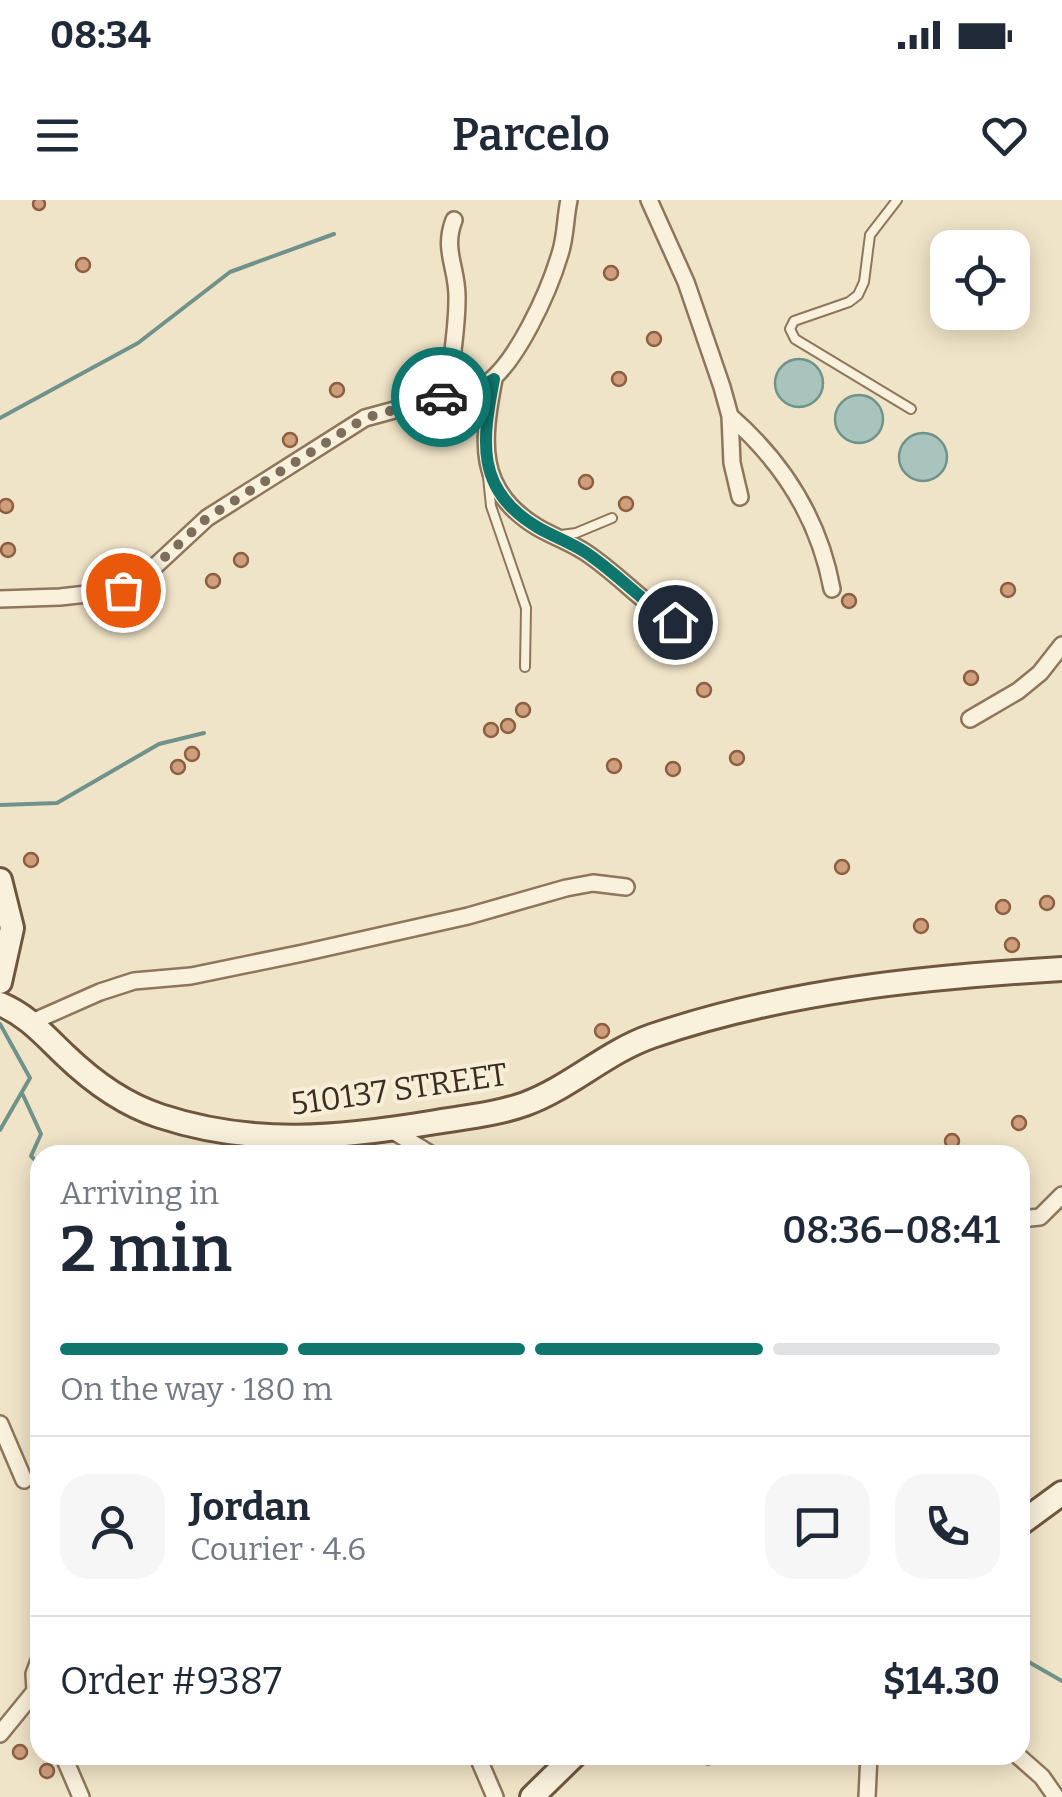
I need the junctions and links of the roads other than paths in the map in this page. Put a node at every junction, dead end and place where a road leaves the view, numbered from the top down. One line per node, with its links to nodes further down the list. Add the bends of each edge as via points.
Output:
1 (569, 200): 5 (street, via 549,283)
2 (649, 200): 8 (street, via 686,282)
3 (897, 200): 7 (lane, via 870,235 858,295 804,316 790,329 795,340)
4 (454, 220): 6 (street, via 447,246 458,301)
5 (494, 379): 6 (street); 9 (street, via 486,416)
6 (446, 395): 14 (street, via 365,418 207,518 123,590)
7 (911, 408)
8 (730, 416): 10 (street); 13 (street, via 797,493 822,546)
9 (488, 472): 12 (street, via 513,509); 17 (lane, via 491,506 526,608)
10 (740, 497)
11 (612, 518): 12 (lane, via 576,533)
12 (552, 534): 15 (street)
13 (832, 589)
14 (0, 599)
15 (675, 622)
16 (1062, 645): 18 (street, via 1018,691)
17 (524, 666)
18 (970, 719)
19 (0, 880): 22 (street, via 12,928)
20 (626, 887): 24 (street, via 566,888 468,916 191,976 134,982)
21 (1062, 969): 25 (street, 510137 STREET, via 837,990 756,1008 617,1050 527,1103)
22 (0, 982)
23 (0, 1004): 24 (street, 510137 STREET)
24 (32, 1022): 25 (street, 510137 STREET, via 102,1086 159,1116 266,1138)
25 (390, 1130): 26 (street)
26 (415, 1145)
27 (1062, 1195): 28 (street, via 1040,1217)
28 (1030, 1218)
29 (0, 1424): 30 (street)
30 (24, 1480)
31 (1062, 1492): 32 (street)
32 (1030, 1516)
33 (30, 1702): 34 (street)
34 (0, 1734)
35 (68, 1765): 40 (street)
36 (481, 1765): 41 (street)
37 (566, 1765): 42 (street)
38 (868, 1765): 43 (street)
39 (1028, 1765): 44 (street)
40 (81, 1797)
41 (495, 1797)
42 (532, 1797)
43 (867, 1797)
44 (1056, 1797)

